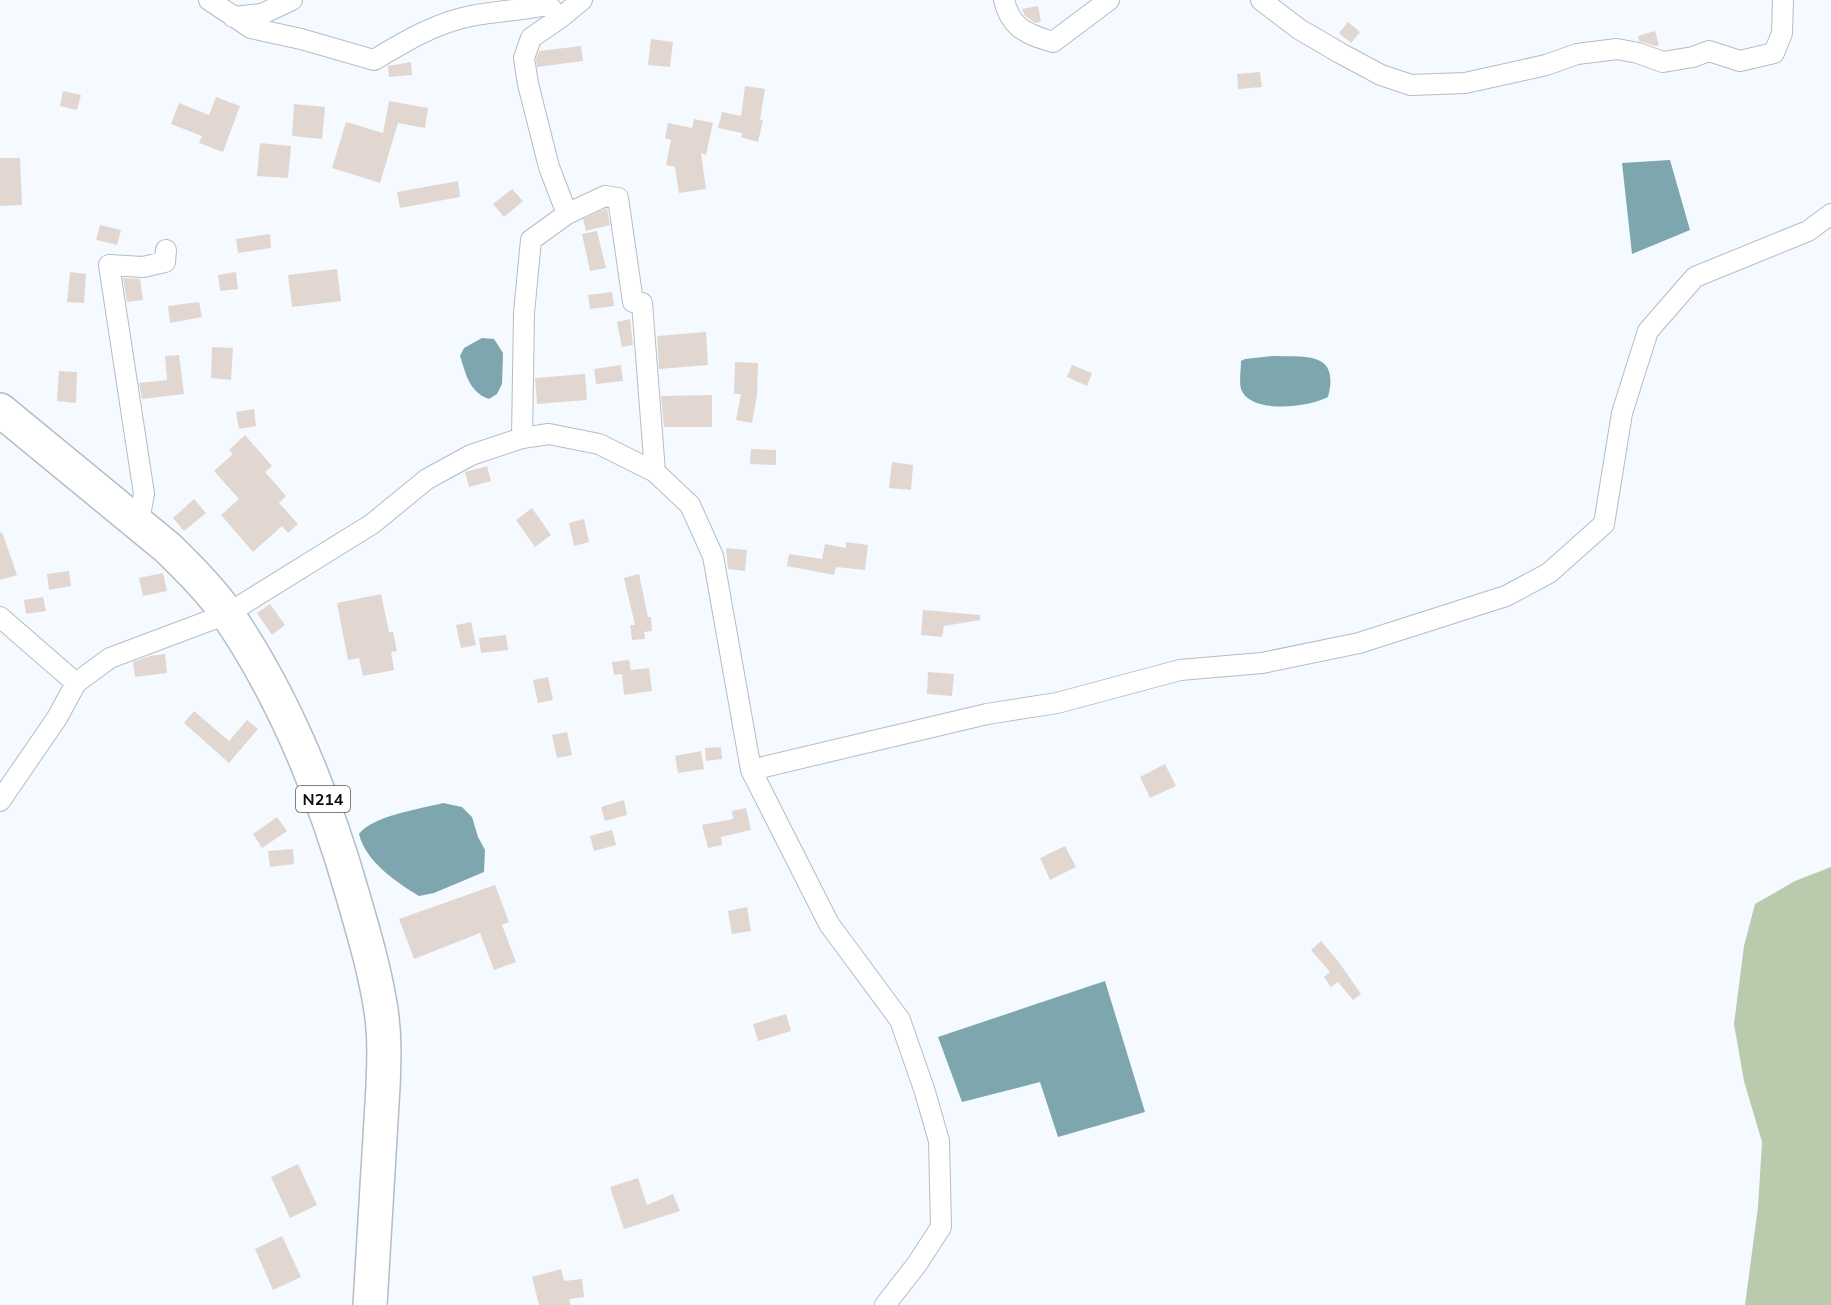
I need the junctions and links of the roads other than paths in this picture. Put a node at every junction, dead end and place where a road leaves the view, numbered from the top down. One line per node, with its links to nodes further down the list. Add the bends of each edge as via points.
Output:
1 (209, 0): 8 (street)
2 (292, 0): 8 (street, via 262,14)
3 (582, 0): 9 (street)
4 (1004, 0): 5 (street, via 1008,16 1030,35 1053,42)
5 (1109, 0)
6 (1261, 0): 7 (street, via 1340,53 1381,75 1411,85 1465,83 1578,54 1617,49 1663,62 1709,51 1740,61 1774,53 1782,33)
7 (1783, 0)
8 (233, 17): 9 (street, via 251,28 374,60 430,28 470,16 549,5)
9 (560, 18): 10 (street, via 531,38 524,58 549,167)
10 (567, 214): 14 (street, via 531,240 524,313); 15 (street, via 605,196 618,198 633,302 642,303)
11 (1831, 214): 20 (street, via 1808,231 1695,277 1648,331 1622,413 1604,524 1550,573 1506,596 1359,643 1262,663 1180,670 1057,703 987,714)
12 (166, 250): 16 (street, via 165,262 143,267 109,265 144,494)
13 (0, 410): 16 (highway, N214)
14 (522, 438): 15 (street, via 549,434 598,444); 17 (street, via 471,455 427,479 372,524)
15 (655, 472): 20 (street, via 690,505 713,556)
16 (138, 526): 17 (highway, N214, via 168,548)
17 (227, 614): 19 (street, via 110,658); 22 (highway, N214, via 264,674 324,803 372,958 382,1012 384,1051)
18 (0, 617): 19 (street)
19 (76, 683): 21 (street)
20 (751, 770): 23 (street, via 828,924 900,1020 939,1141 941,1227)
21 (0, 801)
22 (369, 1305)
23 (885, 1305)

